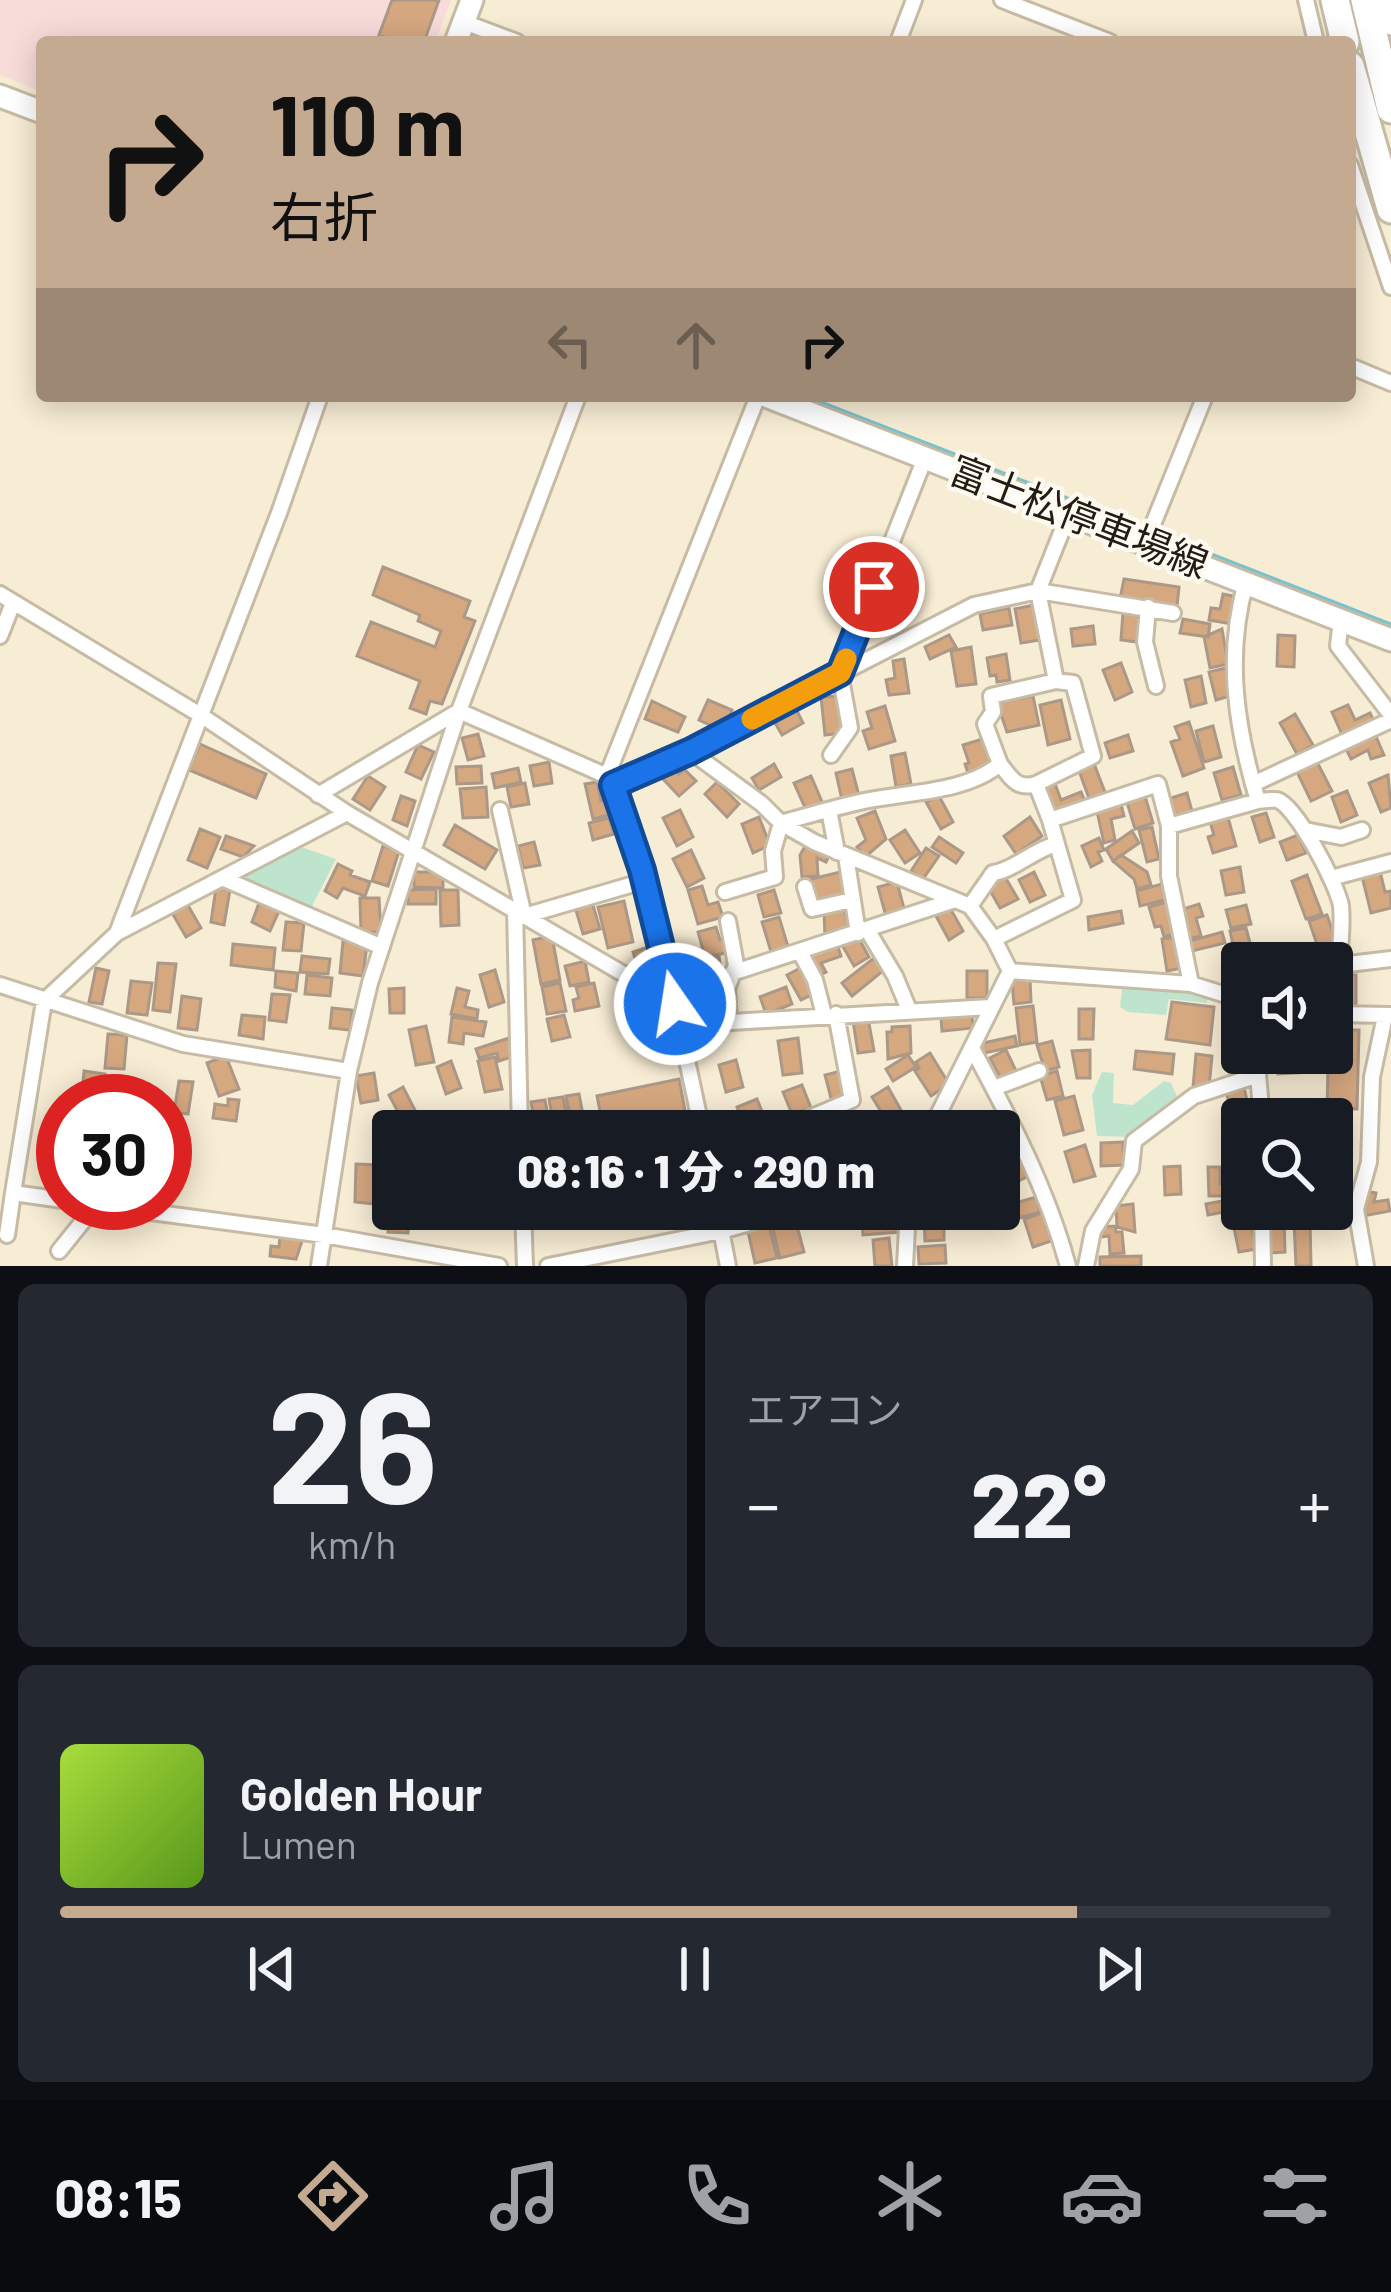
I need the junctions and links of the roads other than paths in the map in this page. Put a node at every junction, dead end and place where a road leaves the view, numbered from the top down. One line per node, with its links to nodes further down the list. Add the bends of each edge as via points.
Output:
1 (914, 0): 10 (street)
2 (1002, 0): 11 (street)
3 (1306, 0): 12 (street)
4 (1335, 0): 13 (highway)
5 (1365, 0): 16 (highway)
6 (1386, 0): 8 (main road)
7 (464, 21): 9 (street)
8 (1391, 24)
9 (502, 36)
10 (900, 36)
11 (1094, 36)
12 (1315, 36)
13 (1344, 36)
14 (1356, 87): 19 (highway)
15 (0, 96): 17 (main road)
16 (1391, 109)
17 (36, 110)
18 (1356, 183): 20 (street)
19 (1391, 209)
20 (1391, 287)
21 (1356, 368): 22 (street)
22 (1391, 383)
23 (318, 402): 43 (street)
24 (576, 402): 42 (street)
25 (760, 402): 48 (street)
26 (778, 402): 28 (main road, 富士松停車場線)
27 (1203, 402): 30 (street)
28 (925, 458): 29 (main road, 富士松停車場線); 39 (street)
29 (1069, 513): 30 (main road, 富士松停車場線); 32 (street)
30 (1149, 536): 31 (main road, 富士松停車場線)
31 (1246, 582): 36 (main road, 富士松停車場線); 50 (street, via 1233,656)
32 (1038, 591): 34 (street); 39 (street, via 974,605); 40 (street)
33 (7, 599): 37 (street); 43 (street)
34 (1148, 607): 35 (street); 41 (street, via 1145,642)
35 (1173, 613)
36 (1341, 619): 38 (main road, 富士松停車場線); 44 (street, via 1338,646)
37 (0, 637)
38 (1391, 640)
39 (840, 673): 45 (street); 46 (street, via 850,728)
40 (1056, 681): 47 (street, via 991,696 985,724); 49 (street, via 1073,683 1093,756)
41 (1156, 686)
42 (459, 711): 48 (street); 51 (street); 62 (street)
43 (202, 716): 51 (street); 75 (street)
44 (1391, 718): 50 (street)
45 (691, 751): 48 (street); 57 (street)
46 (831, 755)
47 (1000, 764): 49 (street, via 1017,785); 53 (street, via 957,782)
48 (610, 781): 67 (street)
49 (1036, 784): 56 (street)
50 (1253, 784): 52 (street)
51 (318, 795): 55 (street)
52 (1258, 801): 58 (street); 59 (street, via 1284,803)
53 (829, 810): 57 (street); 63 (street)
54 (500, 811): 72 (street)
55 (347, 813): 62 (street); 65 (street)
56 (1050, 820): 58 (street, via 1158,784); 61 (street)
57 (781, 823): 63 (street); 69 (street, via 776,877)
58 (1169, 826): 84 (street, via 1168,876)
59 (1305, 830): 60 (street, via 1341,837); 66 (street)
60 (1362, 830)
61 (1056, 844): 71 (street, via 993,873); 76 (street, via 1073,900)
62 (414, 852): 72 (street); 78 (street)
63 (841, 854): 70 (street); 71 (street)
64 (1391, 862): 66 (street)
65 (222, 878): 75 (street); 78 (street)
66 (1331, 878): 77 (street, via 1341,906)
67 (644, 881): 72 (street); 88 (street)
68 (806, 886): 70 (street, via 812,909)
69 (724, 892)
70 (852, 899): 74 (street)
71 (962, 903): 74 (street); 76 (street)
72 (519, 913): 88 (street); 101 (street)
73 (728, 921): 83 (street)
74 (863, 932): 79 (street); 90 (street)
75 (117, 933): 87 (street)
76 (994, 939): 82 (street)
77 (1337, 942)
78 (382, 947): 96 (street)
79 (800, 952): 83 (street); 91 (street)
80 (1391, 959): 81 (street)
81 (1353, 963)
82 (1010, 971): 84 (street); 89 (street)
83 (731, 973): 94 (street)
84 (1191, 983): 86 (street)
85 (0, 985): 87 (street)
86 (1221, 993)
87 (44, 1001): 96 (street, via 183,1044); 105 (street)
88 (675, 1004): 94 (street, via 713,1023); 102 (street)
89 (991, 1006): 90 (street); 95 (street)
90 (909, 1010): 91 (street)
91 (830, 1015): 94 (street); 103 (street, via 852,1100)
92 (1353, 1015): 93 (street)
93 (1388, 1016): 126 (street, via 1372,1077 1370,1162 1356,1209)
94 (729, 1022)
95 (973, 1050): 99 (street); 104 (street)
96 (350, 1071): 115 (street)
97 (1039, 1071): 99 (street)
98 (1258, 1075): 100 (street); 124 (street, via 1194,1096 1134,1141 1131,1169 1093,1232)
99 (994, 1088): 123 (street, via 1045,1192)
100 (1260, 1098)
101 (520, 1110)
102 (698, 1110)
103 (828, 1110)
104 (942, 1110)
105 (13, 1193): 106 (street); 114 (street)
106 (36, 1196)
107 (192, 1218): 115 (street)
108 (73, 1230): 116 (street)
109 (524, 1230): 119 (street)
110 (726, 1230): 113 (street)
111 (907, 1230): 122 (street)
112 (1262, 1230): 125 (street)
113 (722, 1231): 120 (street); 121 (street)
114 (7, 1235)
115 (324, 1235): 117 (street); 118 (street)
116 (59, 1251)
117 (319, 1266)
118 (500, 1266)
119 (525, 1266)
120 (548, 1266)
121 (728, 1266)
122 (905, 1266)
123 (1068, 1266)
124 (1086, 1266)
125 (1263, 1266)
126 (1366, 1266)

